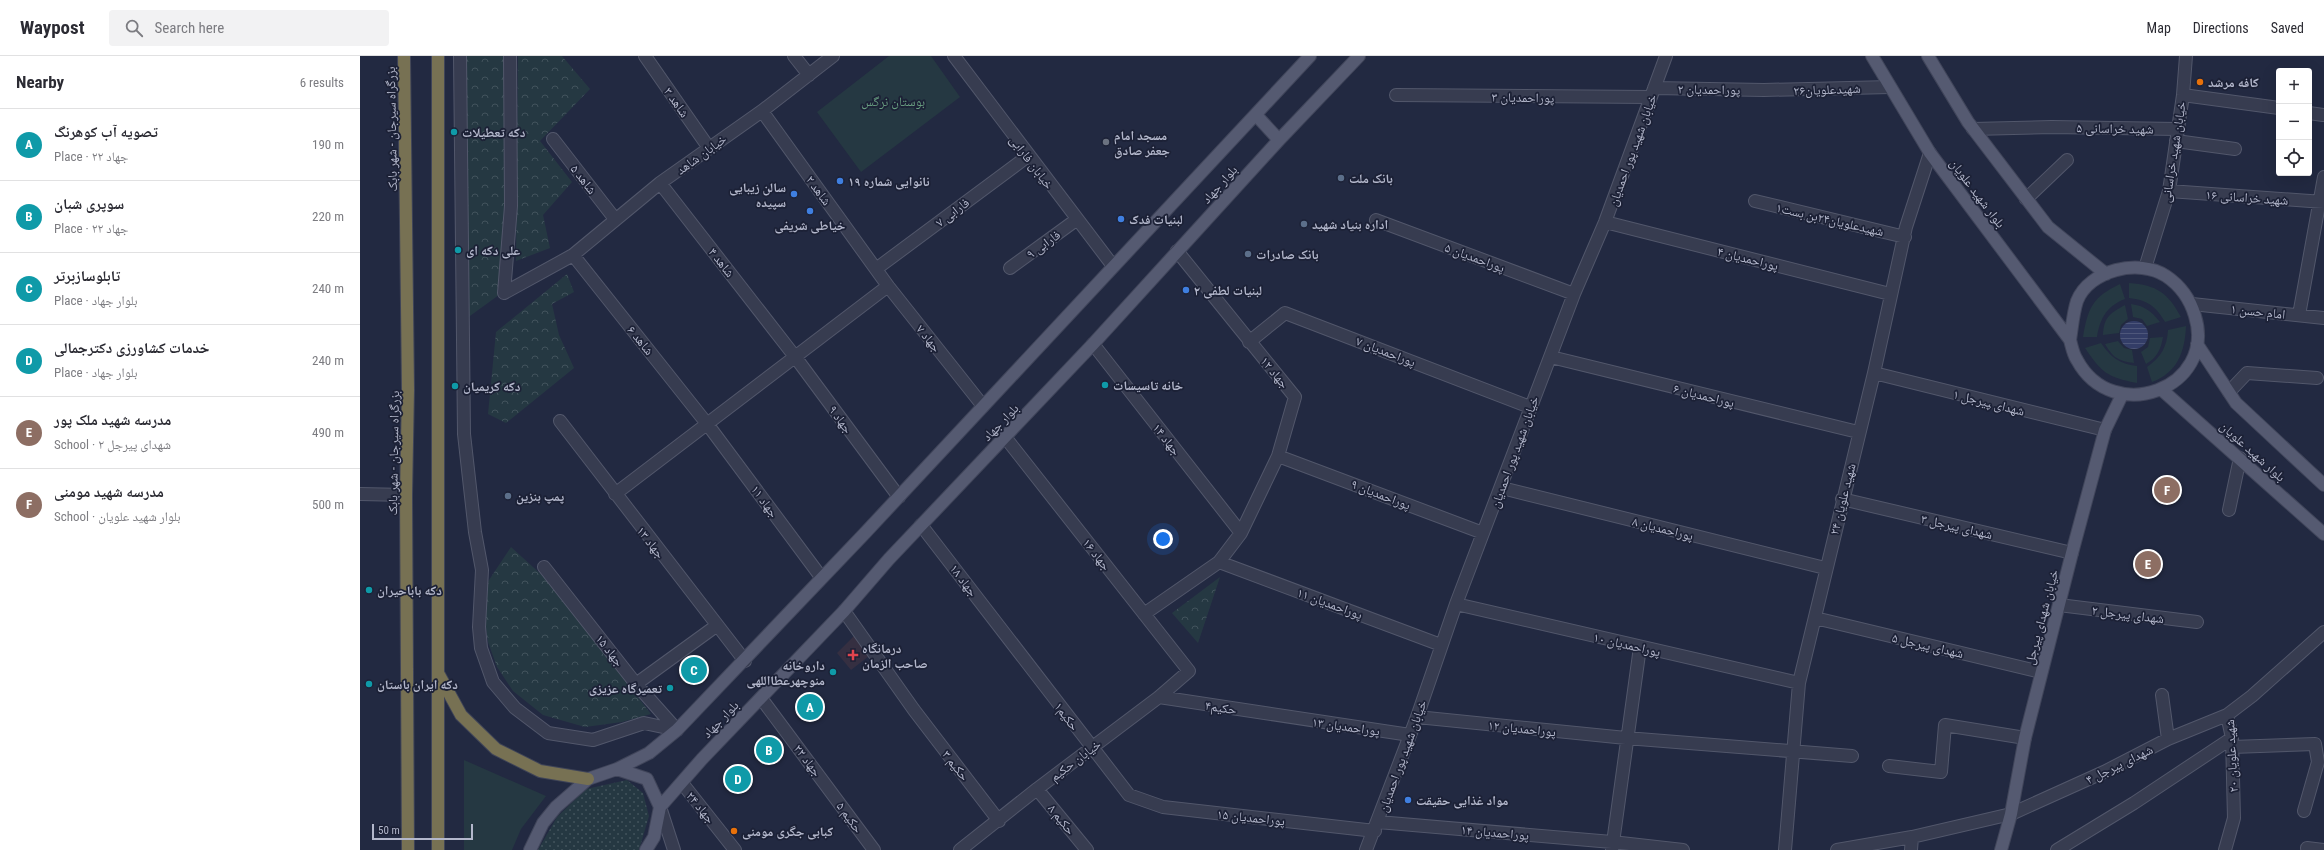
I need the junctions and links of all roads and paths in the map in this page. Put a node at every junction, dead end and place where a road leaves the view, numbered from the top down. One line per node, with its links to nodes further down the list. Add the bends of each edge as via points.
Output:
1 (404, 56): 84 (highway, بزرگراه سیرجان - شهر بابک, via 408,390)
2 (438, 56): 110 (highway)
3 (460, 56): 120 (street, via 464,434 482,570 479,627 481,648 493,682 515,708 548,733 593,740 644,723)
4 (510, 56): 47 (street, خیابان شاهد, via 511,206 504,293)
5 (645, 56): 30 (street, شاهد ۳)
6 (794, 56): 15 (street)
7 (833, 56): 15 (street, خیابان شاهد)
8 (954, 56): 33 (street, خیابان فارابی)
9 (1310, 56): 24 (main road, بلوار جهاد)
10 (1359, 56): 29 (main road, بلوار جهاد)
11 (1666, 56): 18 (street, خیابان شهید پور احمدیان)
12 (1872, 56): 16 (main road, بلوار شهید علویان)
13 (1928, 56): 26 (main road)
14 (2186, 56): 20 (street, خیابان شهید خراسانی)
15 (809, 75): 22 (street, خیابان شاهد)
16 (1890, 87): 17 (street, شهیدعلویان۲۶); 32 (main road, بلوار شهید علویان)
17 (1764, 90): 18 (street, پوراحمدیان ۲)
18 (1652, 93): 19 (street, پوراحمدیان ۳); 44 (street, خیابان شهید پور احمدیان)
19 (1396, 95)
20 (2183, 95): 21 (street); 27 (street, خیابان شهید خراسانی)
21 (2276, 108)
22 (762, 111): 30 (street, خیابان شاهد); 51 (street, شاهد ۲)
23 (2312, 113): 25 (street)
24 (1256, 115): 29 (main road); 48 (main road, بلوار جهاد)
25 (2323, 115)
26 (1973, 128): 27 (street, شهید خراسانی ۵, via 2052,127); 38 (main road)
27 (2177, 135): 31 (street, شهید خراسانی ۵); 37 (street, خیابان شهید خراسانی)
28 (554, 139): 41 (street, شاهد ۵)
29 (1278, 140): 46 (main road, بلوار جهاد)
30 (709, 148): 36 (street, خیابان شاهد)
31 (2235, 149)
32 (1930, 153): 45 (street, شهید علویان ۲۴); 59 (main road, بلوار شهید علویان)
33 (1028, 156): 42 (street, خیابان فارابی); 51 (street, فارابی ۷)
34 (2067, 160): 38 (street)
35 (2324, 177): 40 (street)
36 (660, 183): 41 (street, خیابان شاهد); 60 (street, شاهد ۴)
37 (2169, 191): 40 (street, شهید خراسانی ۱۶); 50 (street, خیابان شهید خراسانی)
38 (2026, 199): 52 (main road, via 2048,227)
39 (1755, 201): 45 (street, شهیدعلویان۲۴بن بست۱)
40 (2322, 202): 57 (street)
41 (615, 219): 47 (street, خیابان شاهد)
42 (1076, 220): 48 (street, خیابان فارابی); 49 (street, فارابی ۹)
43 (1376, 220): 54 (street, پوراحمدیان ۵)
44 (1605, 222): 54 (street, خیابان شهید پور احمدیان); 55 (street, پوراحمدیان ۴)
45 (1905, 237): 55 (street, شهید علویان ۲۴)
46 (1177, 251): 61 (street, جهاد ۱۲); 62 (main road, بلوار جهاد)
47 (573, 255): 74 (street, شاهد ۶)
48 (1113, 266): 71 (main road, بلوار جهاد)
49 (1010, 268)
50 (2145, 268): 52 (main road, via 2125,268); 56 (main road, via 2164,275 2180,288)
51 (876, 269): 53 (street, جهاد ۷)
52 (2106, 274): 59 (main road, via 2089,285 2077,301)
53 (888, 286): 65 (street); 71 (street, جهاد ۷)
54 (1574, 294): 64 (street, خیابان شهید پور احمدیان)
55 (1890, 294): 66 (street, شهید علویان ۲۴)
56 (2192, 304): 57 (street, امام حسن ۱); 63 (main road, via 2198,323)
57 (2299, 315): 58 (street, امام حسن ۱)
58 (2324, 318)
59 (2070, 340): 70 (main road, via 2076,360 2088,376 2103,388)
60 (783, 342): 65 (street, جهاد ۹)
61 (1249, 342): 72 (street, پوراحمدیان ۷, via 1285,313); 78 (street, جهاد ۱۲, via 1295,397)
62 (1093, 344): 77 (main road, بلوار جهاد); 89 (street, جهاد ۱۴)
63 (2197, 344): 68 (main road, via 2190,362 2182,373); 69 (main road, بلوار شهید علویان)
64 (1550, 357): 72 (street, خیابان شهید پور احمدیان); 76 (street, پوراحمدیان ۶)
65 (796, 358): 74 (street); 85 (street, جهاد ۹)
66 (1874, 374): 75 (street, شهدای ‍‍‍‍‍‍پیرجل ۱); 76 (street, شهید علویان ۲۴)
67 (2317, 378): 69 (street, via 2247,373)
68 (2162, 390): 70 (main road, via 2142,396); 79 (main road, بلوار شهید علویان)
69 (2228, 392): 80 (main road, بلوار شهید علویان, via 2236,403)
70 (2122, 395): 75 (main road, خیابان شهدای پیرجل)
71 (983, 406): 85 (main road, بلوار جهاد)
72 (1530, 407): 81 (street, خیابان شهید پور احمدیان)
73 (560, 421): 83 (street, جهاد ۱۳)
74 (708, 425): 83 (street); 96 (street, جهاد ۱۱)
75 (2105, 430): 92 (main road, خیابان شهدای پیرجل)
76 (1858, 432): 86 (street, شهید علویان ۲۴)
77 (1005, 438): 88 (main road, بلوار جهاد); 100 (street, جهاد ۱۶)
78 (1278, 456): 89 (street, جهاد ۱۲); 90 (street, پوراحمدیان ۹)
79 (2240, 458): 87 (street); 91 (main road, بلوار شهید علویان)
80 (2324, 485)
81 (1502, 488): 90 (street, خیابان شهید پور احمدیان); 95 (street, پوراحمدیان ۸)
82 (360, 494): 84 (street)
83 (615, 494): 103 (street, جهاد ۱۳)
84 (406, 495): 144 (highway, بزرگراه سیرجان - شهر بابک)
85 (899, 497): 96 (main road, بلوار جهاد)
86 (1842, 499): 92 (street, شهدای پیرجل ۳); 95 (street, شهید علویان ۲۴)
87 (2229, 510)
88 (921, 525): 99 (main road, بلوار جهاد); 105 (street, جهاد ۱۸)
89 (1241, 533): 93 (street, جهاد ۱۲)
90 (1483, 533): 97 (street, خیابان شهید پور احمدیان)
91 (2324, 534)
92 (2072, 553): 98 (main road, خیابان شهدای پیرجل)
93 (1219, 562): 100 (street, جهاد ۱۲); 106 (street, پوراحمدیان ۱۱)
94 (544, 567): 113 (street, جهاد ۱۵)
95 (1825, 568): 101 (street, شهید علویان ۲۴)
96 (821, 577): 108 (main road, بلوار جهاد)
97 (1456, 604): 106 (street, خیابان شهید پور احمدیان); 107 (street, پوراحمدیان ۱۰)
98 (2059, 605): 102 (street, شهدای پیرجل ۲); 111 (main road, خیابان شهدای پیرجل)
99 (844, 611): 116 (main road, بلوار جهاد); 139 (street, حکیم ۳, via 914,710)
100 (1144, 614): 109 (street, جهاد ۱۶)
101 (1815, 618): 111 (street, شهدای پیرجل ۵); 112 (street, شهید علویان ۲۴)
102 (2197, 622)
103 (716, 626): 108 (street, جهاد ۱۳); 113 (street)
104 (2324, 632): 117 (street, شهید علویان ۲۰, via 2252,696)
105 (1006, 636): 126 (street, حکیم۱)
106 (1441, 645): 119 (street, خیابان شهید پور احمدیان)
107 (1640, 648): 112 (street, پوراحمدیان ۱۰); 122 (street)
108 (745, 661): 120 (main road, بلوار جهاد)
109 (1189, 671): 115 (street, خیابان حکیم)
110 (438, 672): 131 (highway, via 461,715 496,749 540,771); 145 (highway)
111 (2041, 672): 123 (main road, خیابان شهدای پیرجل)
112 (1798, 683): 127 (street, شهید علویان ۲۴)
113 (636, 684): 120 (street, جهاد ۱۵)
114 (2162, 695): 124 (street)
115 (1159, 697): 118 (street, حکیم۴); 126 (street, خیابان حکیم)
116 (760, 698): 132 (main road, بلوار جهاد); 133 (street, جهاد ۲۲)
117 (2227, 714): 124 (street, شهدای پیرجل ۴); 125 (street, شهید علویان ۲۰)
118 (1282, 716): 121 (street, پوراحمدیان ۱۳)
119 (1417, 717): 121 (street, خیابان شهید پور احمدیان); 122 (street, پوراحمدیان ۱۲)
120 (677, 730): 130 (main road, بلوار جهاد, via 649,753)
121 (1410, 735): 140 (street, خیابان شهید پور احمدیان)
122 (1626, 738): 127 (street, پوراحمدیان ۱۲); 142 (street)
123 (2025, 738): 129 (street, via 1945,724 1941,772); 138 (main road, خیابان شهدای پیرجل)
124 (2168, 739): 138 (street, شهدای پیرجل ۴, via 2104,772)
125 (2232, 743): 137 (street, via 2315,744 2318,762); 159 (street); 160 (street, شهید علویان ۲۰, via 2234,818)
126 (1092, 748): 134 (street, خیابان حکیم); 135 (street, حکیم۱)
127 (1792, 750): 128 (street, پوراحمدیان ۱۲); 155 (street, شهید علویان ۲۴)
128 (1852, 756)
129 (1889, 766)
130 (617, 769): 131 (main road, بلوار جهاد); 136 (main road, via 647,779)
131 (588, 779): 146 (main road, via 556,807 543,823)
132 (682, 783): 136 (main road, بلوار جهاد); 149 (street, جهاد ۲۴)
133 (826, 784): 150 (street, حکیم ۵)
134 (1037, 788): 139 (street, خیابان حکیم); 152 (street, حکیم ۸)
135 (1129, 794): 140 (street, پوراحمدیان ۱۵, via 1163,807)
136 (660, 807): 147 (main road, via 654,837); 148 (street)
137 (2304, 811)
138 (2011, 814): 141 (street, شهدای پیرجل ۴); 158 (main road, خیابان شهدای پیرجل)
139 (999, 820): 151 (street, خیابان حکیم)
140 (1376, 826): 142 (street, پوراحمدیان ۱۴); 153 (street, خیابان شهید پور احمدیان)
141 (1912, 837): 156 (street, شهدای پیرجل ۴); 157 (street)
142 (1612, 846): 154 (street, پوراحمدیان ۱۴)
143 (2307, 848): 161 (street)
144 (408, 850)
145 (438, 850)
146 (530, 850)
147 (646, 850)
148 (674, 850)
149 (735, 850)
150 (874, 850)
151 (960, 850)
152 (1086, 850)
153 (1366, 850)
154 (1683, 850)
155 (1785, 850)
156 (1837, 850)
157 (1912, 850)
158 (2001, 850)
159 (2057, 850)
160 (2224, 850)
161 (2324, 850)

